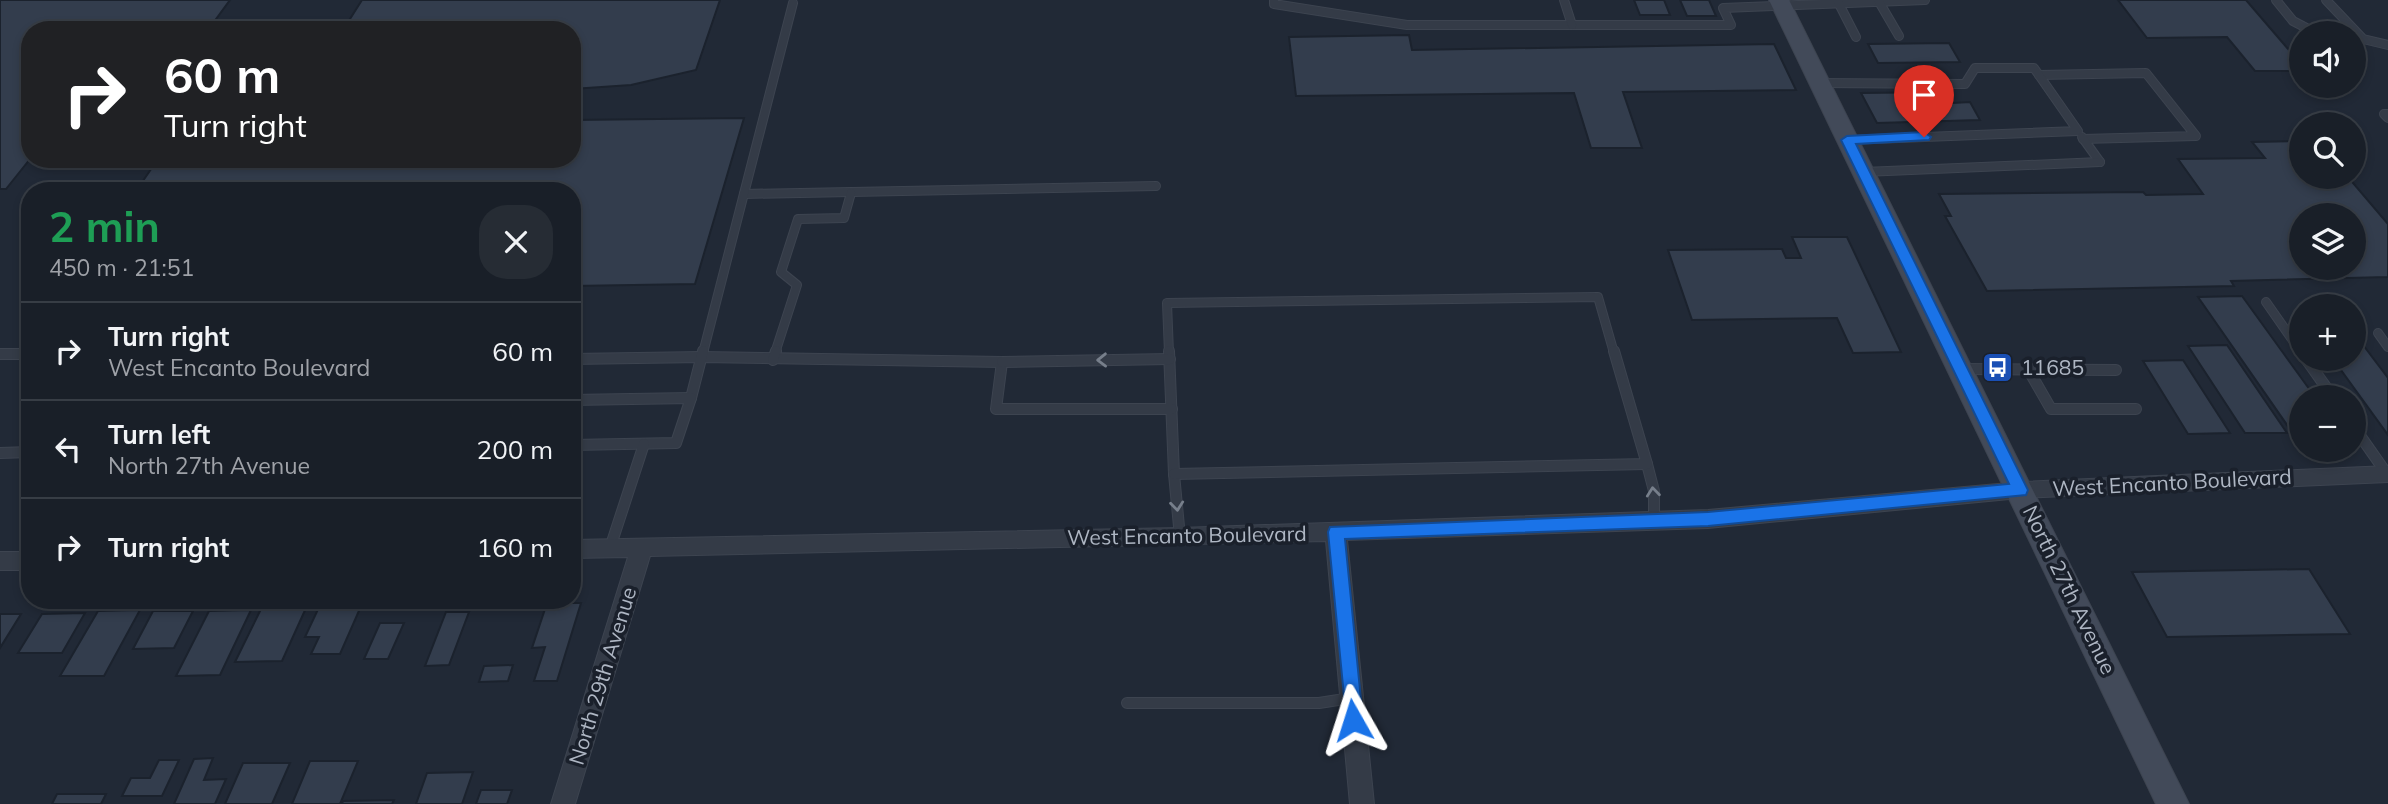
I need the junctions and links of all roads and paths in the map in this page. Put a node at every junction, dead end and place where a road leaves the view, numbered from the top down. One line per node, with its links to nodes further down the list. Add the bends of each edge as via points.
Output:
1 (1274, 0): 13 (lane, via 1274,4 1407,25)
2 (1564, 0): 13 (lane)
3 (1719, 0): 11 (lane)
4 (1878, 0): 5 (lane); 8 (lane); 14 (lane)
5 (1926, 0)
6 (2276, 0): 12 (lane)
7 (2326, 0): 17 (lane)
8 (1837, 1): 9 (lane); 15 (lane)
9 (1779, 2): 11 (lane); 20 (main road, North 27th Avenue)
10 (793, 3): 26 (lane)
11 (1723, 8): 13 (lane, via 1731,25)
12 (2293, 21)
13 (1572, 25)
14 (1899, 36)
15 (1856, 37)
16 (2366, 43): 17 (lane)
17 (2372, 43): 18 (lane)
18 (2388, 45)
19 (2039, 75): 20 (lane, via 2034,68 1975,68 1965,83); 21 (lane); 21 (lane, via 2146,72 2196,136)
20 (1819, 83): 22 (main road, North 27th Avenue)
21 (2081, 135): 22 (lane); 23 (lane, via 2100,162)
22 (1847, 140): 23 (main road, North 27th Avenue)
23 (1863, 172): 38 (main road, North 27th Avenue)
24 (1156, 186): 25 (lane)
25 (851, 193): 26 (lane); 36 (lane, via 845,218 798,219 781,272 797,285)
26 (744, 194): 33 (lane)
27 (2266, 302): 29 (lane)
28 (2378, 333): 30 (lane)
29 (2289, 335)
30 (2388, 347)
31 (0, 354): 32 (lane)
32 (21, 354)
33 (702, 357): 34 (lane); 36 (lane); 41 (lane)
34 (581, 359)
35 (1170, 359): 37 (lane, one-way to 37); 43 (lane); 50 (lane, via 1167,303 1598,297)
36 (773, 360): 37 (lane)
37 (1002, 362): 43 (lane, via 996,409)
38 (1960, 369): 39 (lane); 53 (main road, North 27th Avenue)
39 (2028, 369): 40 (lane); 44 (lane, via 2051,409)
40 (2116, 370)
41 (691, 398): 42 (lane); 45 (lane, via 676,443)
42 (581, 400)
43 (1172, 409): 51 (lane)
44 (2136, 409)
45 (644, 444): 47 (lane); 58 (lane)
46 (2366, 444): 52 (lane)
47 (581, 445)
48 (21, 452): 49 (lane)
49 (0, 453)
50 (1647, 464): 51 (lane); 54 (lane, one-way to 50, via 1654,491)
51 (1174, 474): 56 (lane, one-way to 56)
52 (2388, 474): 53 (street, West Encanto Boulevard)
53 (2020, 490): 54 (street, West Encanto Boulevard); 66 (main road, North 27th Avenue)
54 (1654, 521): 55 (street, West Encanto Boulevard)
55 (1336, 532): 56 (street, West Encanto Boulevard); 62 (street)
56 (1180, 537): 57 (street, West Encanto Boulevard)
57 (642, 547): 58 (street, West Encanto Boulevard); 64 (street, North 29th Avenue)
58 (610, 548): 59 (street, West Encanto Boulevard)
59 (581, 549)
60 (0, 561): 61 (street)
61 (21, 561)
62 (1351, 698): 63 (lane, via 1319,703); 65 (street)
63 (1127, 703)
64 (563, 804)
65 (1362, 804)
66 (2173, 804)

